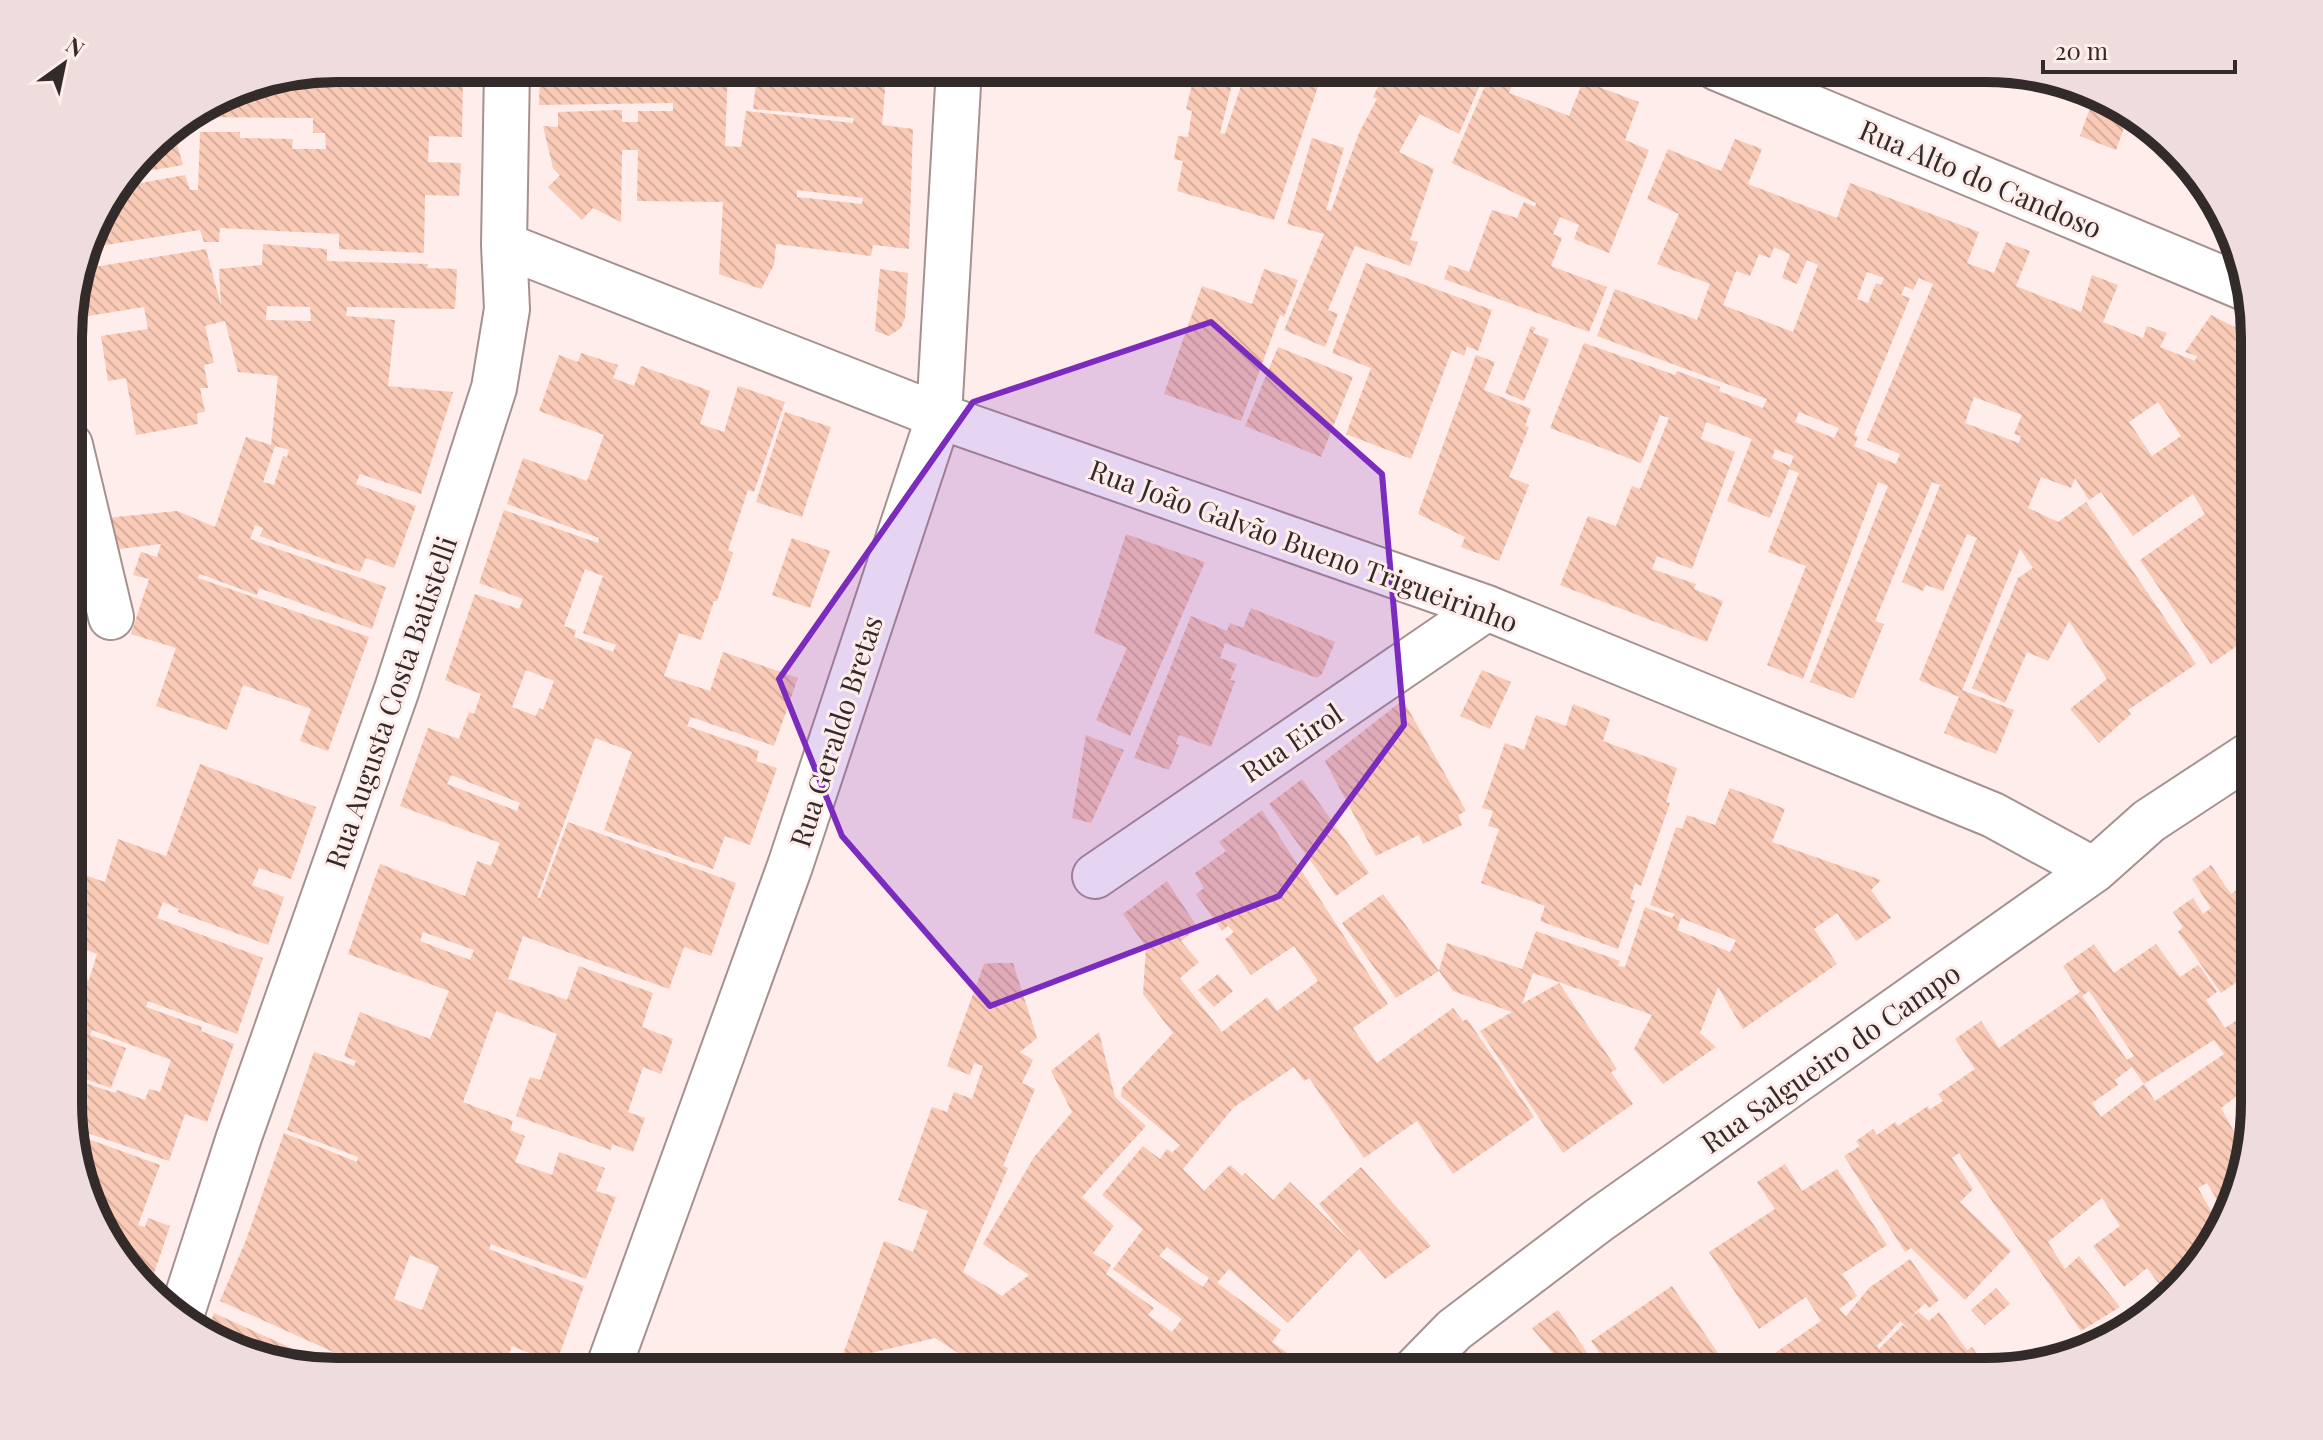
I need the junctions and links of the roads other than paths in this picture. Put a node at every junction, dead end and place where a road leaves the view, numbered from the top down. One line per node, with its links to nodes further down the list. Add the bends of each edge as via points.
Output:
1 (1751, 82): 5 (street, Rua Alto do Candoso)
2 (507, 83): 4 (street, Rua Augusta Costa Batistelli)
3 (958, 83): 6 (street, Rua Geraldo Bretas)
4 (504, 245): 6 (street, Rua João Galvão Bueno Trigueirinho); 13 (street, Rua Augusta Costa Batistelli, via 507,309 490,402)
5 (2235, 284)
6 (939, 416): 8 (street, Rua João Galvão Bueno Trigueirinho); 15 (street, Rua Geraldo Bretas, via 790,866)
7 (82, 495): 9 (street)
8 (1487, 608): 11 (street, Rua João Galvão Bueno Trigueirinho, via 1993,815); 12 (street, Rua Eirol)
9 (111, 617)
10 (2240, 761): 11 (street, Rua Salgueiro do Campo, via 2149,821)
11 (2094, 870): 14 (street, Rua Salgueiro do Campo, via 1599,1220 1454,1330)
12 (1095, 876)
13 (184, 1306)
14 (1427, 1357)
15 (612, 1358)

